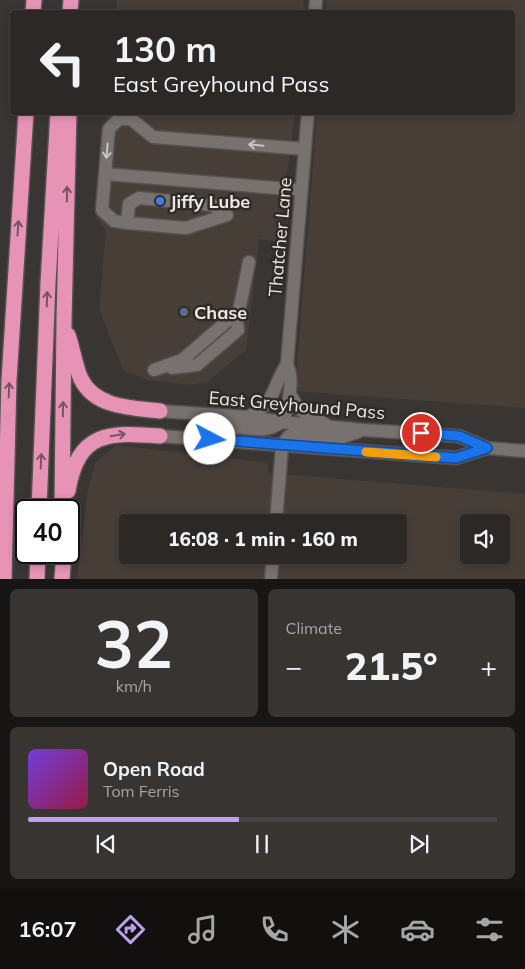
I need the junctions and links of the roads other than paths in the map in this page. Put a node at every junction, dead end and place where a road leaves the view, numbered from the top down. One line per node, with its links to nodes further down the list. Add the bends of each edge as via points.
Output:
1 (26, 115): 31 (highway, one-way to 1, via 10,371)
2 (58, 115): 24 (highway, one-way to 2, via 48,266)
3 (69, 115): 11 (highway, one-way to 3)
4 (308, 115): 5 (street, Thatcher Lane)
5 (305, 149): 6 (street, one-way to 6, via 153,137 131,119 118,119 109,129); 7 (street, Thatcher Lane)
6 (105, 174): 7 (street); 8 (street, via 102,210 114,221)
7 (301, 190): 12 (street, Thatcher Lane)
8 (128, 223): 8 (street, via 186,228 227,215 212,205 139,198 129,204)
9 (249, 262): 10 (street)
10 (239, 316): 10 (street, via 177,355 154,370 187,364)
11 (64, 321): 14 (highway, via 81,378 90,392 104,402); 25 (highway, one-way to 11)
12 (287, 364): 13 (street, Thatcher Lane, via 292,376); 15 (street, Thatcher Lane, via 271,398 258,412)
13 (290, 394): 16 (street, Thatcher Lane); 17 (street, via 304,413 319,418)
14 (160, 411): 15 (street, East Greyhound Pass)
15 (248, 417): 16 (street, East Greyhound Pass)
16 (281, 422): 17 (street, East Greyhound Pass); 20 (street, via 264,430 218,427)
17 (328, 426): 18 (street, East Greyhound Pass)
18 (364, 430): 21 (street, via 343,437 293,434); 22 (street, East Greyhound Pass, via 459,436)
19 (160, 436): 20 (street, East Greyhound Pass); 26 (highway, one-way to 19, via 78,458 89,445 116,434)
20 (195, 438): 21 (street, East Greyhound Pass)
21 (282, 446): 22 (street, East Greyhound Pass, via 456,458); 27 (street)
22 (487, 448): 23 (street, East Greyhound Pass)
23 (525, 451)
24 (39, 499)
25 (62, 499)
26 (68, 499)
27 (277, 514)
28 (38, 564): 32 (highway)
29 (62, 564): 33 (highway)
30 (272, 564): 34 (street)
31 (4, 579)
32 (37, 579)
33 (61, 579)
34 (271, 579)

